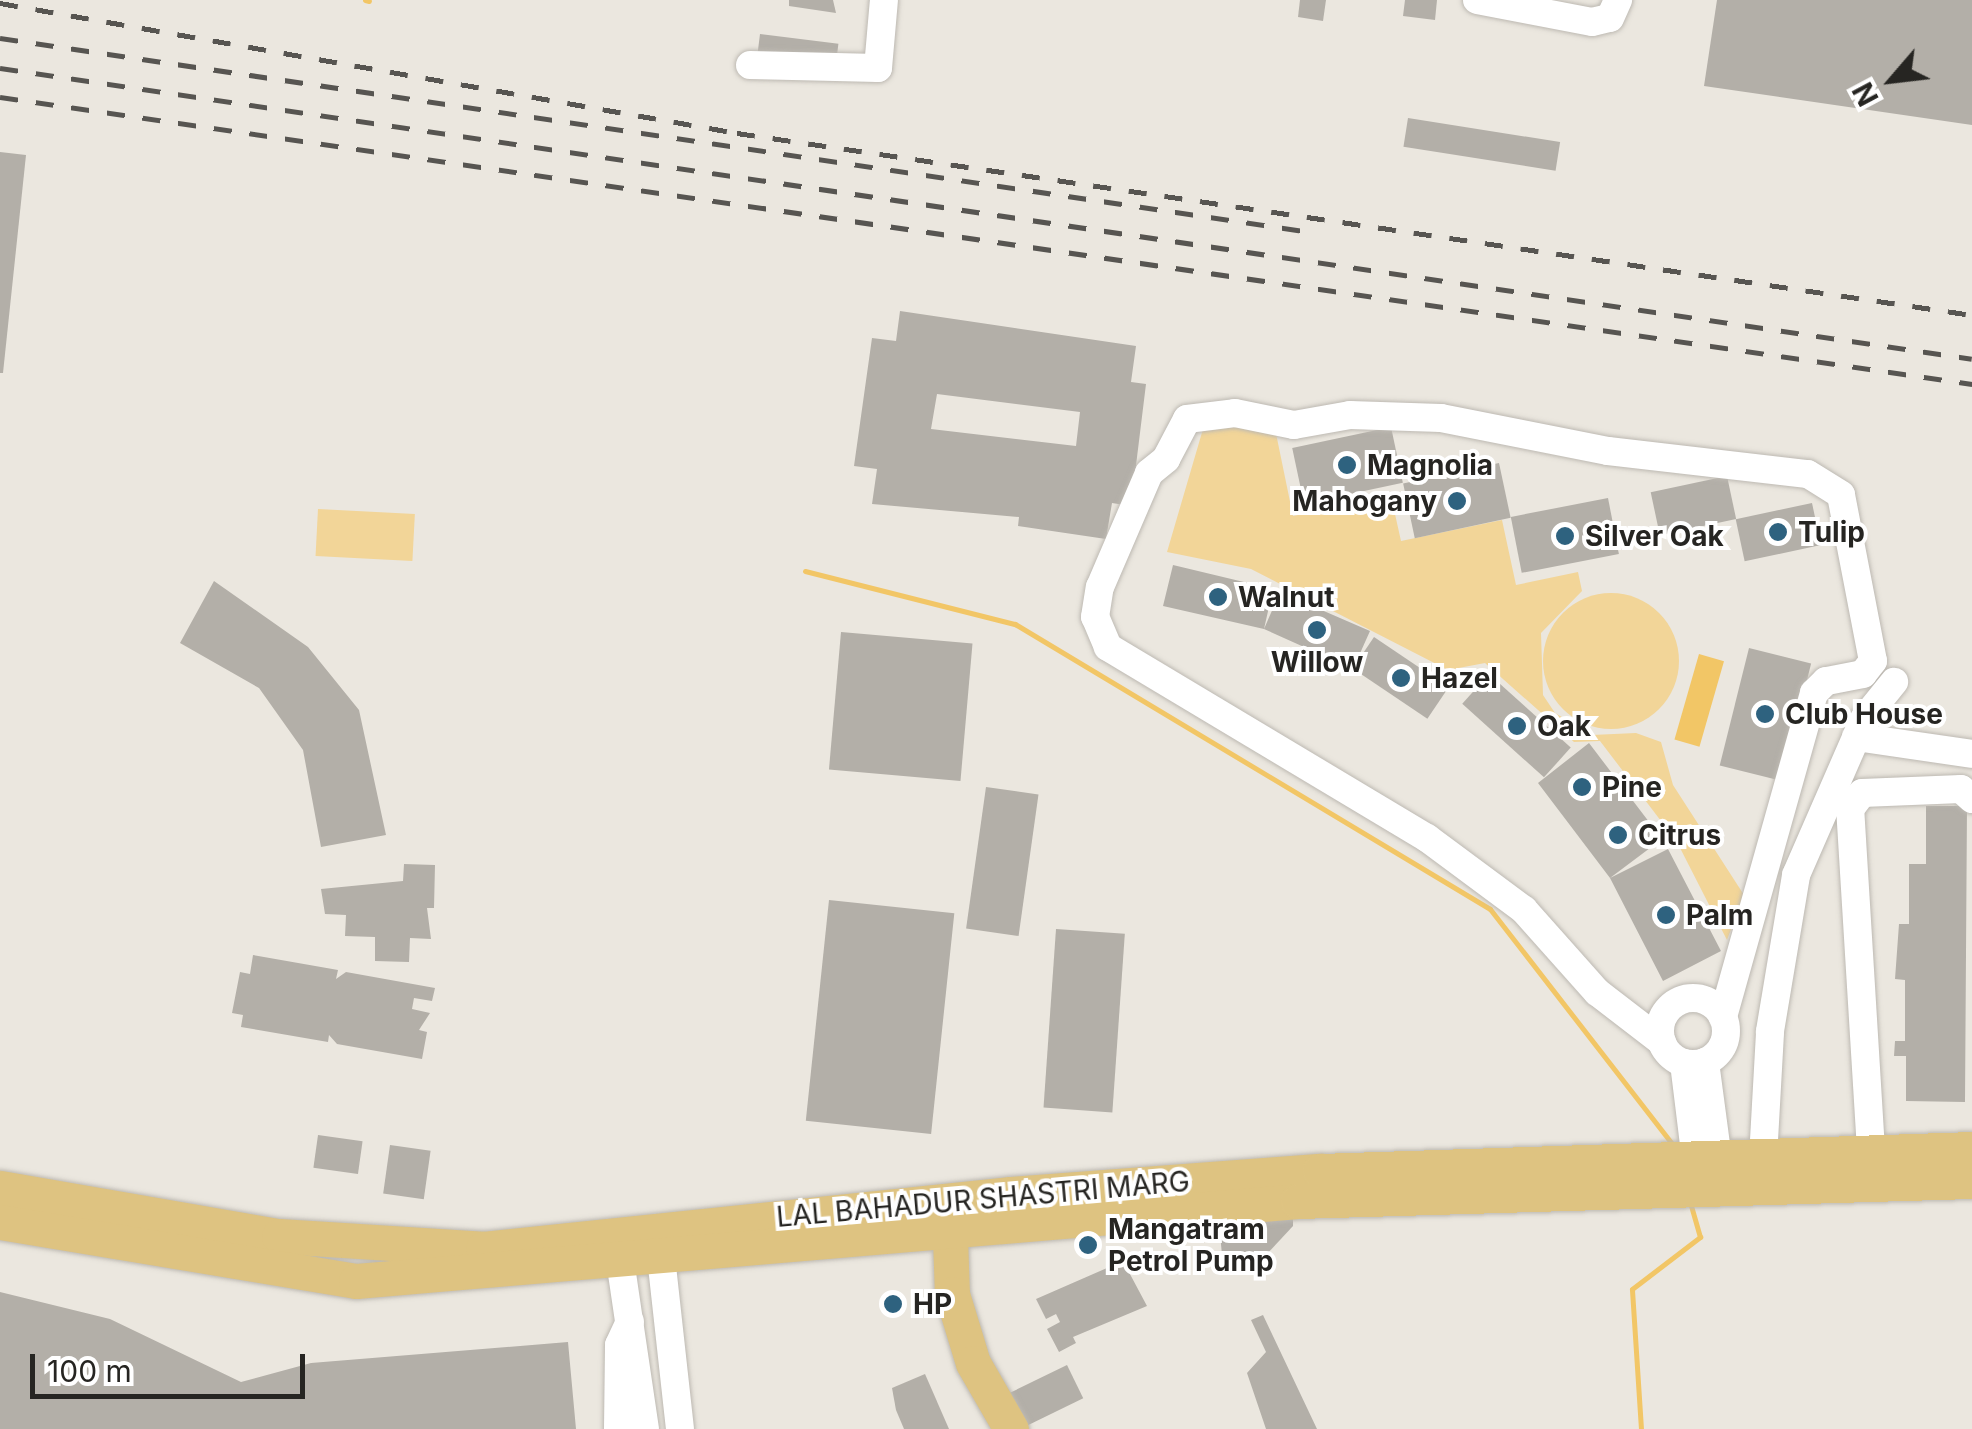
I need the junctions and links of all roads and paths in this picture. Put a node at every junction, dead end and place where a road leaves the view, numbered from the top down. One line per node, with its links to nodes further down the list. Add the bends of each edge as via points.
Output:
1 (884, 0): 4 (street, via 878,68 848,74)
2 (1478, 0): 3 (street, via 1592,22 1610,18)
3 (1618, 0)
4 (750, 65)
5 (1894, 682): 6 (street)
6 (1856, 737): 7 (street); 14 (street, via 1796,876 1770,1031)
7 (1972, 754)
8 (1972, 799): 13 (street, via 1961,789 1862,794 1850,809)
9 (1723, 1017): 10 (street, via 1708,1001 1686,998 1667,1010); 10 (street, via 1814,693 1826,681 1864,674 1872,661 1842,495 1827,480 1441,418 1350,415 1294,425 1207,412 1187,419 1166,459 1149,473 1100,588 1100,628 1108,647 1266,728 1427,838 1524,910 1597,992); 11 (street, via 1725,1040)
10 (1661, 1037): 11 (street)
11 (1695, 1062): 15 (street)
12 (1972, 1148): 13 (main road, LAL BAHADUR SHASTRI MARG)
13 (1871, 1150): 14 (main road, LAL BAHADUR SHASTRI MARG)
14 (1763, 1158): 15 (main road, LAL BAHADUR SHASTRI MARG)
15 (1696, 1178): 16 (main road, LAL BAHADUR SHASTRI MARG); 18 (main road, LAL BAHADUR SHASTRI MARG)
16 (1972, 1181)
17 (0, 1188): 18 (main road, LAL BAHADUR SHASTRI MARG, via 279,1236 484,1249)
18 (948, 1216): 20 (main road, LAL BAHADUR SHASTRI MARG); 26 (main road, via 952,1294 972,1364)
19 (0, 1222): 21 (main road, LAL BAHADUR SHASTRI MARG, via 356,1281)
20 (661, 1256): 21 (main road, LAL BAHADUR SHASTRI MARG); 25 (street)
21 (620, 1260): 22 (street)
22 (630, 1321): 23 (street, via 619,1345); 24 (street)
23 (618, 1429)
24 (645, 1429)
25 (680, 1429)
26 (1011, 1429)

